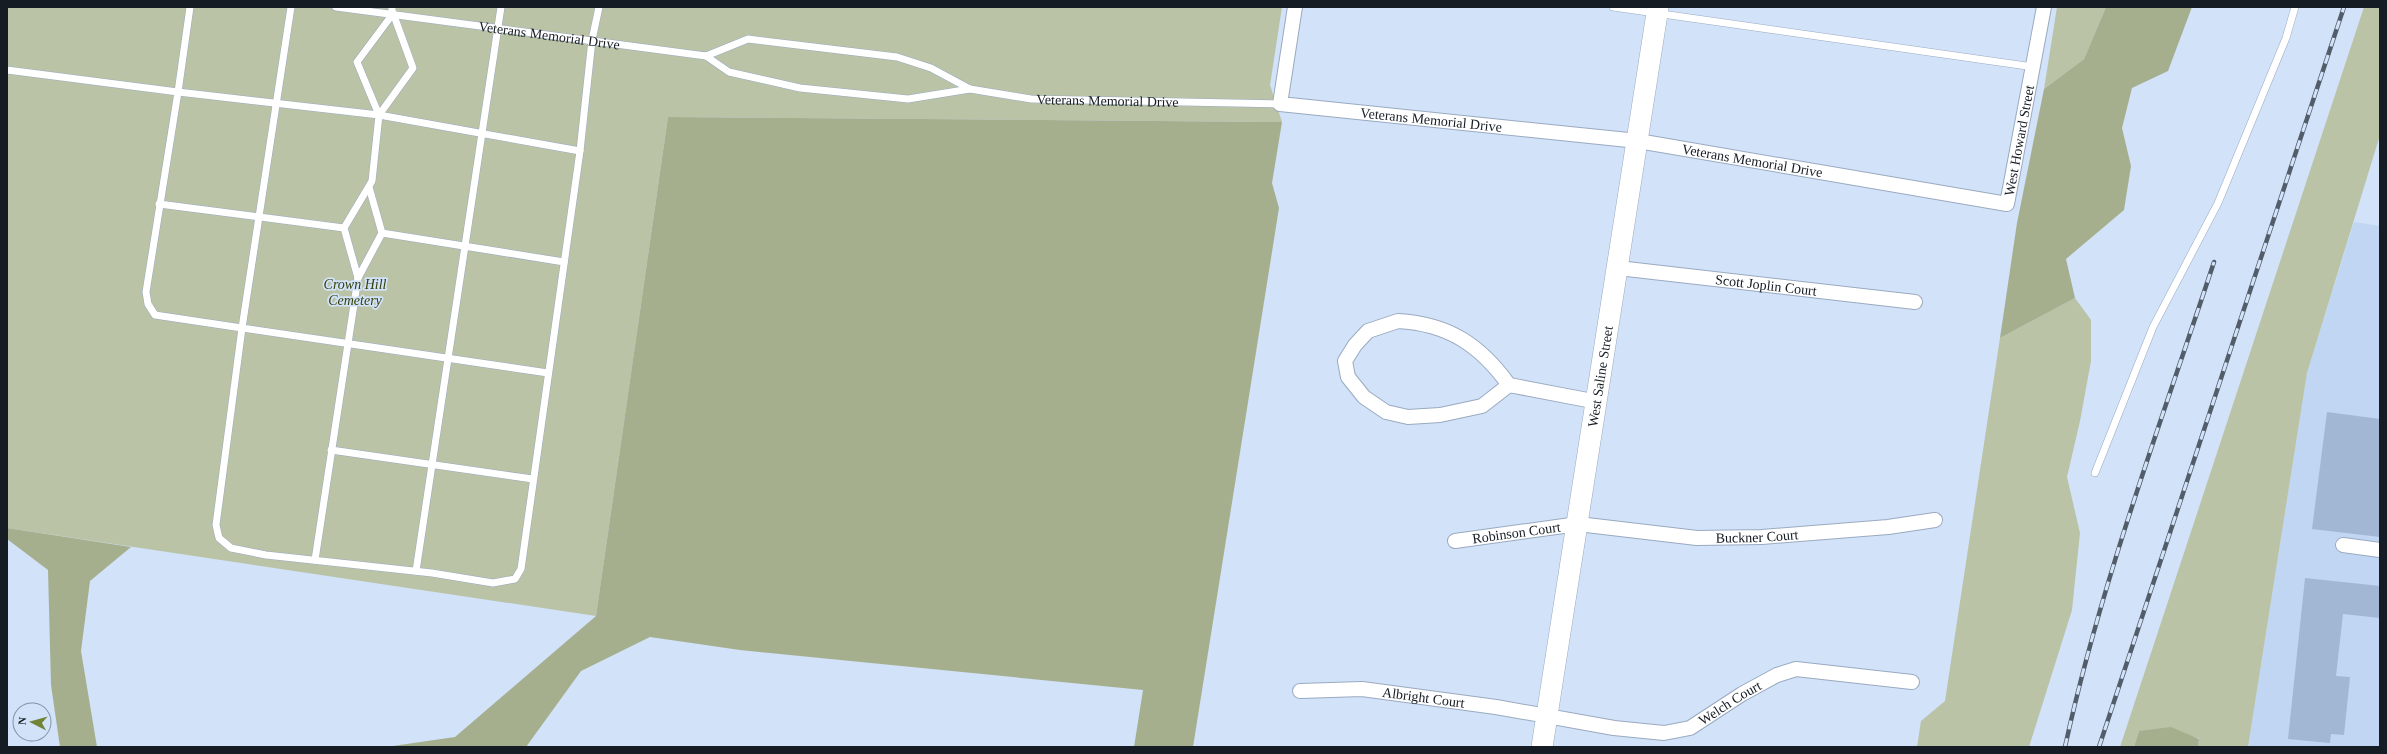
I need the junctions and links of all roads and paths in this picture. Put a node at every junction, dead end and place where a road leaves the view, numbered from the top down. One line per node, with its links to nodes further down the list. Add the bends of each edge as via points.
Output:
1 (190, 7): 19 (lane)
2 (291, 7): 20 (lane)
3 (336, 7): 12 (lane, Veterans Memorial Drive)
4 (394, 7): 12 (lane)
5 (501, 7): 13 (lane)
6 (599, 7): 14 (lane)
7 (1295, 7): 21 (street)
8 (1613, 7): 11 (lane)
9 (2044, 7): 16 (street, West Howard Street)
10 (2295, 7): 45 (lane, via 2286,38 2218,203 2153,327)
11 (1658, 10): 16 (lane); 24 (street, West Saline Street)
12 (392, 15): 13 (lane, Veterans Memorial Drive); 22 (lane, via 414,68); 22 (lane, via 356,62)
13 (498, 29): 14 (lane, Veterans Memorial Drive); 23 (lane)
14 (592, 40): 15 (lane, Veterans Memorial Drive); 25 (lane)
15 (706, 56): 18 (lane, Veterans Memorial Drive, via 729,72 800,88 908,99); 18 (lane, Veterans Memorial Drive, via 748,39 897,57 931,68)
16 (2034, 67): 26 (street, West Howard Street, via 2007,204)
17 (7, 70): 19 (lane)
18 (970, 89): 21 (lane, Veterans Memorial Drive, via 1031,99)
19 (178, 92): 20 (lane); 28 (lane)
20 (276, 103): 22 (lane); 29 (lane)
21 (1280, 104): 24 (street, Veterans Memorial Drive)
22 (379, 115): 23 (lane); 27 (lane, via 372,181)
23 (482, 133): 25 (lane); 32 (lane)
24 (1638, 141): 26 (street, Veterans Memorial Drive); 34 (street, West Saline Street)
25 (580, 151): 33 (lane)
26 (1888, 184)
27 (369, 187): 30 (lane); 31 (lane)
28 (159, 204): 29 (lane); 37 (lane, via 146,292 148,304 155,315)
29 (259, 217): 30 (lane); 37 (lane)
30 (344, 228): 35 (lane)
31 (382, 233): 32 (lane); 35 (lane)
32 (465, 246): 33 (lane); 39 (lane)
33 (564, 262): 40 (lane)
34 (1618, 268): 36 (street, Scott Joplin Court); 42 (street, West Saline Street)
35 (358, 278): 38 (lane)
36 (1915, 302)
37 (242, 328): 38 (lane); 52 (lane, via 216,525 219,538 231,548)
38 (348, 344): 39 (lane); 43 (lane)
39 (448, 358): 40 (lane); 44 (lane)
40 (548, 372): 46 (lane)
41 (1509, 385): 41 (street, via 1493,363 1465,340 1442,329 1418,322 1398,321 1368,332 1355,345 1345,361 1348,377 1364,397 1386,412 1408,417 1440,415 1482,406); 42 (street)
42 (1598, 402): 48 (street, West Saline Street)
43 (332, 450): 44 (lane); 52 (lane)
44 (432, 465): 46 (lane); 53 (lane)
45 (2095, 473)
46 (533, 479): 53 (lane, via 521,568 515,579 493,583)
47 (1935, 520): 48 (street, Buckner Court, via 1888,527 1762,537 1697,538)
48 (1578, 524): 49 (street, Robinson Court); 56 (street, West Saline Street)
49 (1455, 541)
50 (2343, 545): 51 (street)
51 (2380, 550)
52 (315, 560): 53 (lane)
53 (416, 572)
54 (1912, 682): 56 (street, Welch Court, via 1796,669 1777,675 1742,694 1690,728 1664,733 1614,728)
55 (1300, 691): 56 (street, Albright Court, via 1362,689)
56 (1547, 716): 57 (street, West Saline Street)
57 (1542, 747)

